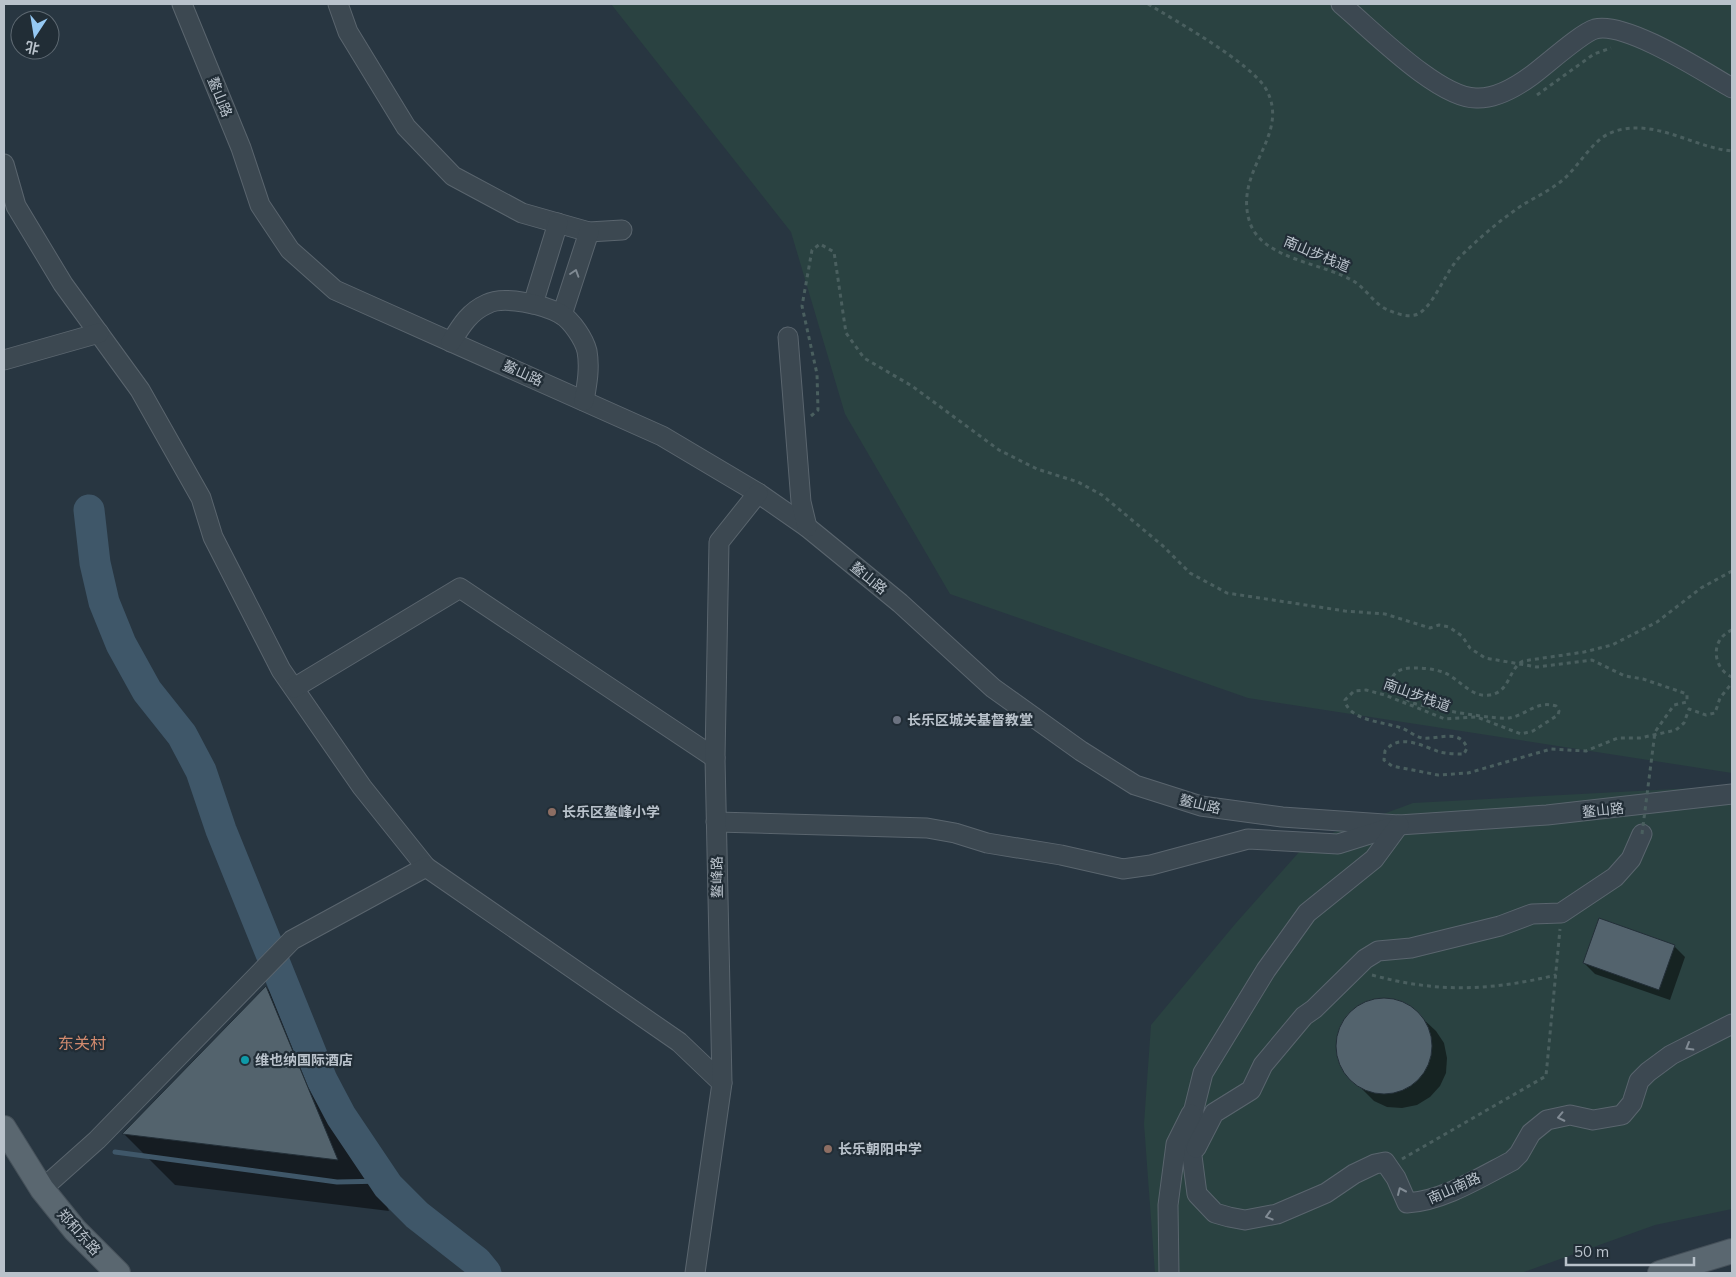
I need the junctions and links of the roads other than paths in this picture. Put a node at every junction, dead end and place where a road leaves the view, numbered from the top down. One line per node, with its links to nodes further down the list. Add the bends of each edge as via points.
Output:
1 (182, 4): 13 (street, 鳌山路, via 241,148 260,205 290,250 335,290)
2 (338, 4): 6 (street, via 348,32 406,127 453,176 522,213)
3 (1341, 4): 4 (street, via 1432,81 1458,95 1475,98 1505,92 1595,29 1609,29 1648,41)
4 (1732, 88)
5 (4, 164): 11 (street, via 16,206 63,284)
6 (558, 223): 8 (street); 9 (street)
7 (622, 230): 8 (street)
8 (588, 232): 10 (street, one-way to 8)
9 (533, 304): 10 (street); 13 (street, via 508,300 488,303 465,319)
10 (562, 315): 15 (street, via 574,327 587,350 589,372)
11 (99, 333): 14 (street); 18 (street, via 140,390 201,498 213,536 281,670)
12 (788, 337): 17 (street, via 801,502)
13 (451, 342): 15 (street, 鳌山路)
14 (4, 360)
15 (584, 400): 16 (street, 鳌山路, via 662,436)
16 (758, 493): 17 (street, 鳌山路); 19 (street, 鳌峰路, via 719,542)
17 (807, 527): 22 (street, 鳌山路, via 900,603 993,688 1135,785 1201,806 1282,817)
18 (294, 688): 19 (street, via 460,588); 24 (street, via 362,787)
19 (715, 758): 21 (street, 鳌峰路)
20 (1732, 794): 22 (street, 鳌山路, via 1547,815)
21 (716, 822): 22 (street, via 927,828 1123,869 1151,865 1248,839 1338,844); 26 (street, 鳌峰路)
22 (1399, 825): 27 (street, via 1374,859 1307,913 1266,970 1203,1073)
23 (1642, 834): 29 (street, via 1631,859 1615,877 1561,913 1532,914 1500,926 1411,948 1378,951 1304,1016 1263,1065 1251,1090 1214,1113)
24 (426, 867): 26 (street, via 679,1042); 30 (street, via 292,940 97,1140)
25 (1732, 1024): 29 (street, 南山南路, one-way to 29, via 1671,1055 1648,1072 1639,1080 1632,1103 1622,1115 1592,1120 1570,1115 1547,1120 1531,1133 1512,1161 1457,1190 1420,1202 1407,1203 1390,1166 1385,1162 1375,1164 1295,1206 1263,1218 1245,1220 1215,1213 1198,1194)
26 (722, 1083): 34 (street, 鳌峰路)
27 (1194, 1109): 29 (street); 35 (street, via 1176,1144 1168,1205)
28 (4, 1128): 30 (main road, 郑和东路)
29 (1192, 1156)
30 (42, 1189): 33 (main road, 郑和东路, via 75,1230)
31 (1732, 1251): 36 (main road)
32 (1732, 1264): 37 (main road)
33 (118, 1273)
34 (695, 1273)
35 (1169, 1273)
36 (1660, 1273)
37 (1697, 1273)

